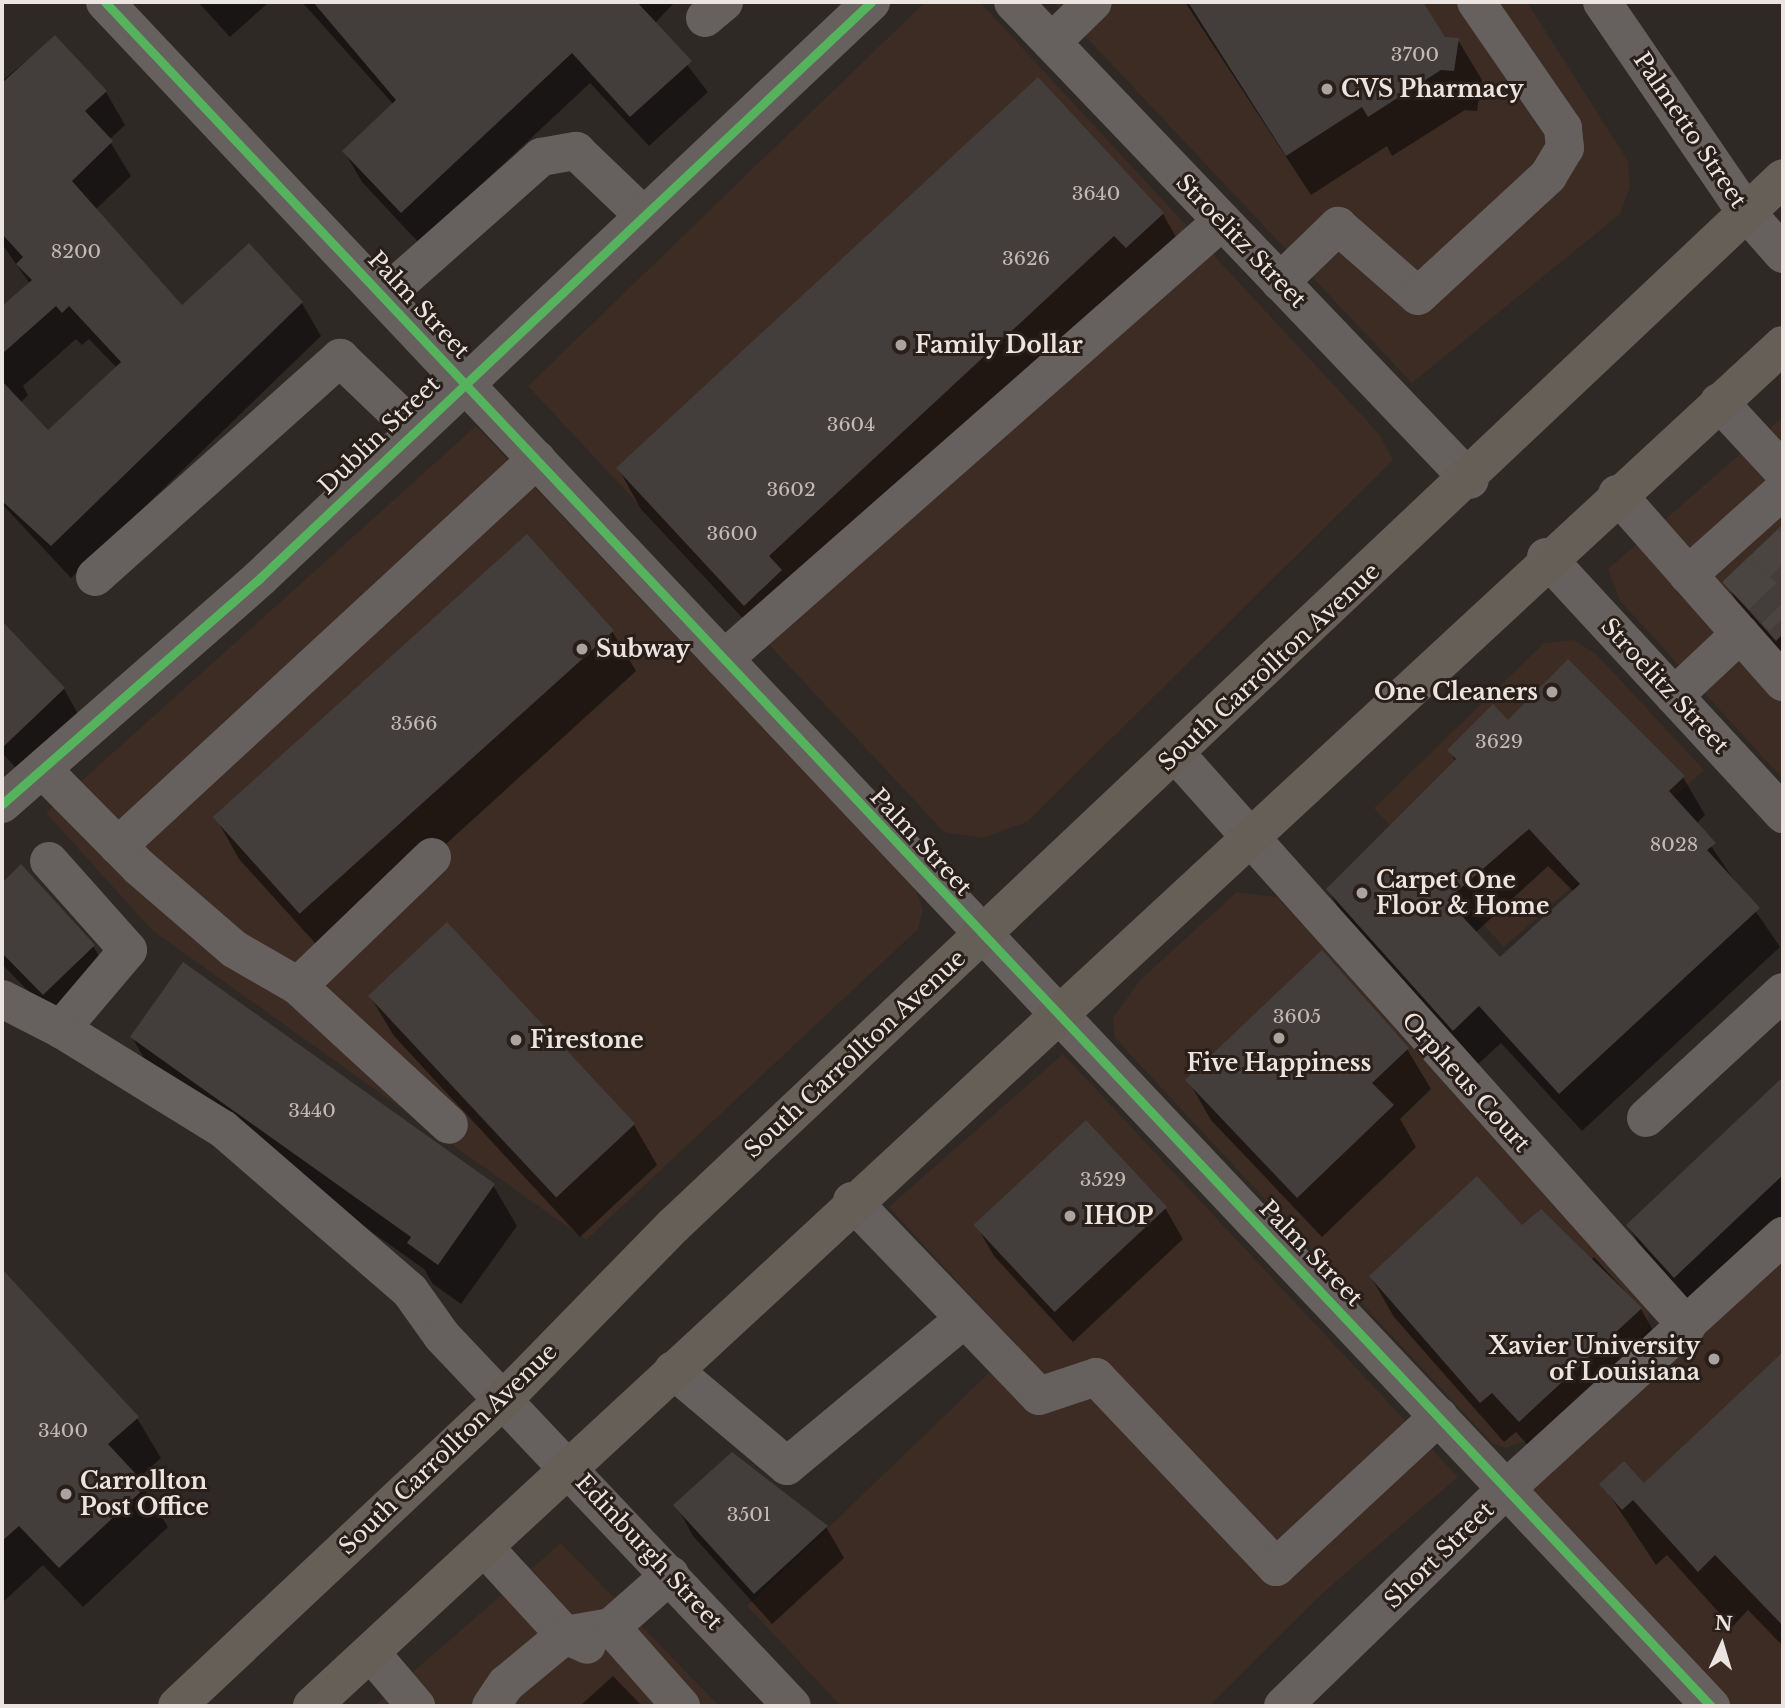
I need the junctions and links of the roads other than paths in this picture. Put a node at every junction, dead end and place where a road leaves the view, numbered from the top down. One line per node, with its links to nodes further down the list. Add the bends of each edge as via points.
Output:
1 (106, 2): 14 (street, Palm Street)
2 (872, 2): 10 (street, Dublin Street)
3 (1013, 2): 7 (street, Stroelitz Street)
4 (1093, 2): 7 (street)
5 (1476, 2): 13 (street, via 1563,128 1565,148 1548,176 1418,296 1338,226)
6 (1602, 2): 9 (street, Palmetto Street)
7 (1052, 43): 11 (street, Stroelitz Street)
8 (1783, 178): 9 (main road, South Carrollton Avenue)
9 (1746, 212): 12 (street, Palmetto Street); 20 (main road, South Carrollton Avenue)
10 (642, 214): 14 (street, via 576,151 541,157); 16 (street, Dublin Street)
11 (1222, 221): 13 (street, Stroelitz Street); 27 (street)
12 (1783, 254)
13 (1280, 282): 20 (street, Stroelitz Street)
14 (384, 296): 16 (street, Palm Street)
15 (1783, 345): 17 (main road)
16 (463, 380): 18 (street, Dublin Street); 19 (street, Palm Street)
17 (1719, 402): 21 (main road); 22 (street)
18 (413, 428): 25 (street, via 340,358); 31 (street, Dublin Street)
19 (537, 459): 27 (street, Palm Street); 35 (street)
20 (1470, 480): 30 (main road, South Carrollton Avenue)
21 (1617, 494): 23 (main road); 24 (street)
22 (1771, 508): 24 (street, via 1727,559)
23 (1546, 557): 29 (street, Stroelitz Street); 34 (main road)
24 (1688, 575): 26 (street)
25 (95, 577)
26 (1740, 634): 28 (street); 29 (street)
27 (723, 659): 38 (street, Palm Street)
28 (1783, 682)
29 (1675, 696): 33 (street, Stroelitz Street)
30 (1175, 754): 34 (street, Orpheus Court); 38 (main road, South Carrollton Avenue)
31 (45, 772): 32 (street, Dublin Street); 35 (street)
32 (2, 804)
33 (1783, 814)
34 (1246, 838): 42 (main road); 49 (street, Orpheus Court)
35 (118, 846): 39 (street, via 234,949)
36 (432, 857): 39 (street)
37 (49, 861): 43 (street, via 128,950)
38 (982, 934): 42 (street, Palm Street); 51 (main road, South Carrollton Avenue, via 674,1225)
39 (298, 986): 45 (street)
40 (1783, 992): 44 (street)
41 (2, 999): 43 (street, Edinburgh Street)
42 (1055, 1012): 46 (main road); 52 (street, Palm Street)
43 (61, 1029): 51 (street, Edinburgh Street, via 223,1129 410,1291 442,1336)
44 (1646, 1118)
45 (449, 1125)
46 (852, 1201): 48 (street); 50 (main road)
47 (1783, 1236): 49 (street, Short Street)
48 (964, 1319): 50 (street, via 787,1466); 52 (street, via 1039,1396 1096,1377 1276,1567)
49 (1687, 1326): 54 (street, Short Street)
50 (673, 1370): 53 (main road)
51 (503, 1400): 53 (street, Edinburgh Street); 60 (main road, South Carrollton Avenue)
52 (1439, 1416): 54 (street, Palm Street)
53 (571, 1469): 55 (main road); 56 (street, Edinburgh Street)
54 (1507, 1488): 67 (street, Short Street); 68 (street, Palm Street)
55 (485, 1548): 58 (street); 59 (main road)
56 (670, 1574): 57 (street); 66 (street, Edinburgh Street)
57 (611, 1627): 58 (street); 65 (street)
58 (565, 1635): 63 (street, via 506,1684); 64 (street, via 617,1659)
59 (371, 1653): 61 (main road); 62 (street)
60 (177, 1706)
61 (312, 1706)
62 (416, 1706)
63 (491, 1706)
64 (660, 1706)
65 (681, 1706)
66 (792, 1706)
67 (1283, 1706)
68 (1711, 1706)

